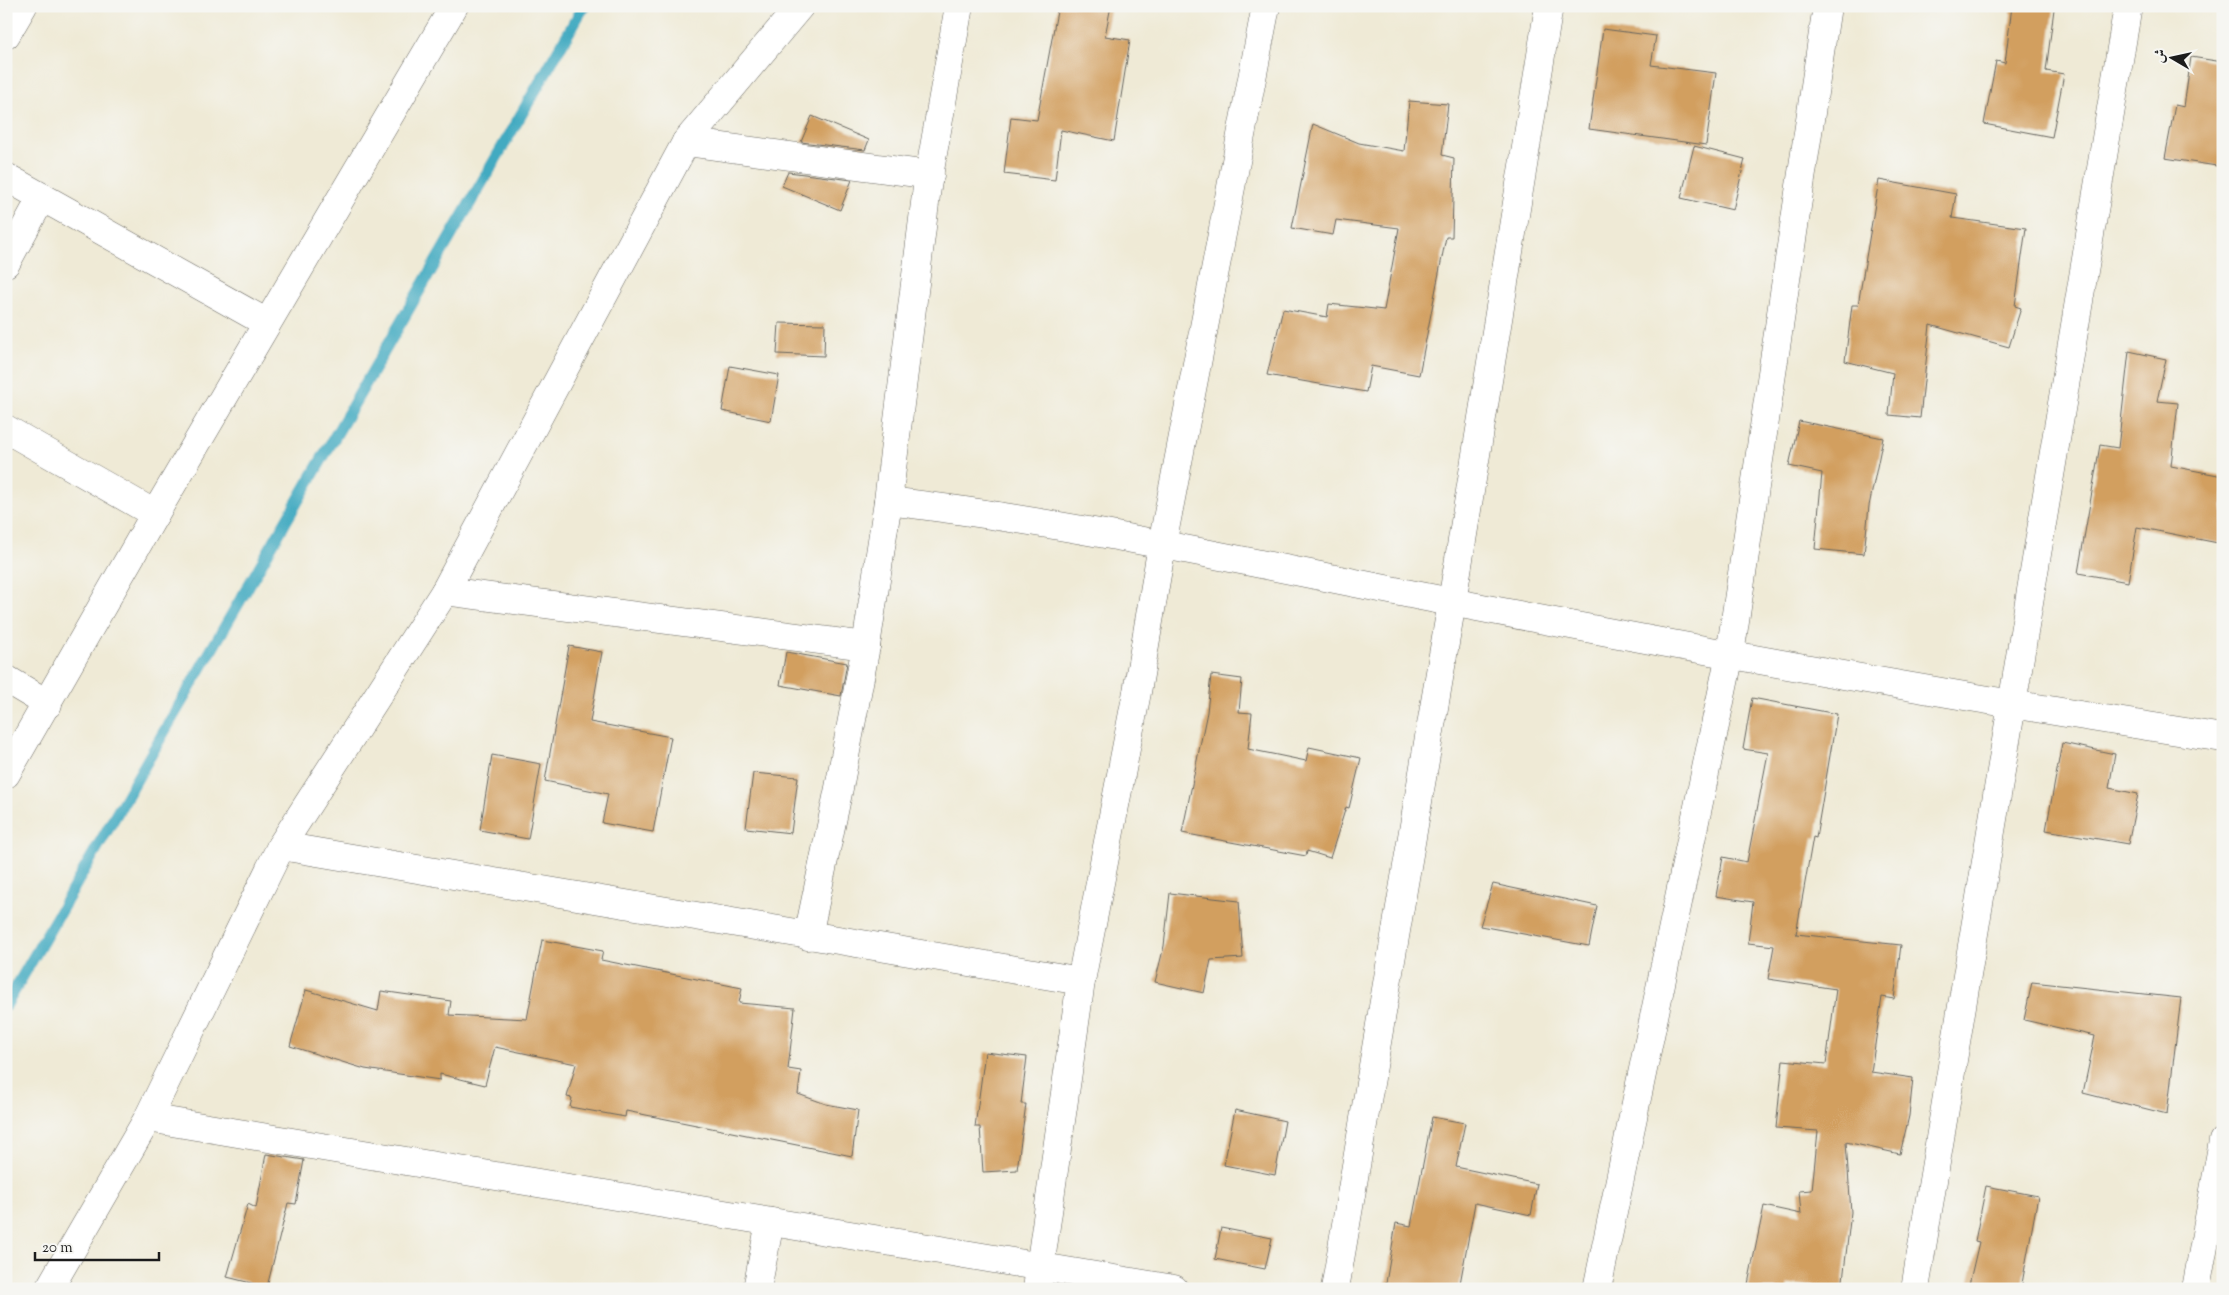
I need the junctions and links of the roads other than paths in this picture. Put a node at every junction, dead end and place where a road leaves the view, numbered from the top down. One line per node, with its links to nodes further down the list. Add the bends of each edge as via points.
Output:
1 (23, 6): 9 (street)
2 (454, 6): 15 (street)
3 (800, 6): 10 (street)
4 (959, 6): 11 (street)
5 (1266, 6): 19 (street)
6 (1549, 6): 21 (street)
7 (1827, 6): 23 (street)
8 (2128, 6): 26 (street)
9 (6, 34)
10 (686, 142): 11 (street); 20 (street)
11 (930, 176): 17 (street)
12 (6, 177): 13 (street)
13 (42, 197): 14 (street); 15 (street)
14 (6, 263)
15 (267, 323): 18 (street)
16 (6, 430): 18 (street)
17 (888, 501): 19 (street, via 979,511); 22 (street)
18 (155, 514): 25 (street)
19 (1162, 545): 21 (street); 31 (street)
20 (445, 591): 22 (street); 29 (street)
21 (1452, 602): 23 (street); 39 (street)
22 (866, 646): 30 (street)
23 (1730, 654): 26 (street); 40 (street)
24 (6, 679): 25 (street)
25 (48, 704): 28 (street)
26 (2011, 705): 27 (street); 41 (street)
27 (2223, 738)
28 (6, 774)
29 (281, 846): 30 (street); 32 (street)
30 (808, 936): 31 (street)
31 (1081, 981): 35 (street)
32 (148, 1118): 34 (street); 36 (street)
33 (2223, 1141): 42 (street)
34 (770, 1222): 35 (street); 37 (street)
35 (1039, 1278): 38 (street)
36 (49, 1289)
37 (757, 1289)
38 (1174, 1289)
39 (1335, 1289)
40 (1597, 1289)
41 (1915, 1289)
42 (2196, 1289)

